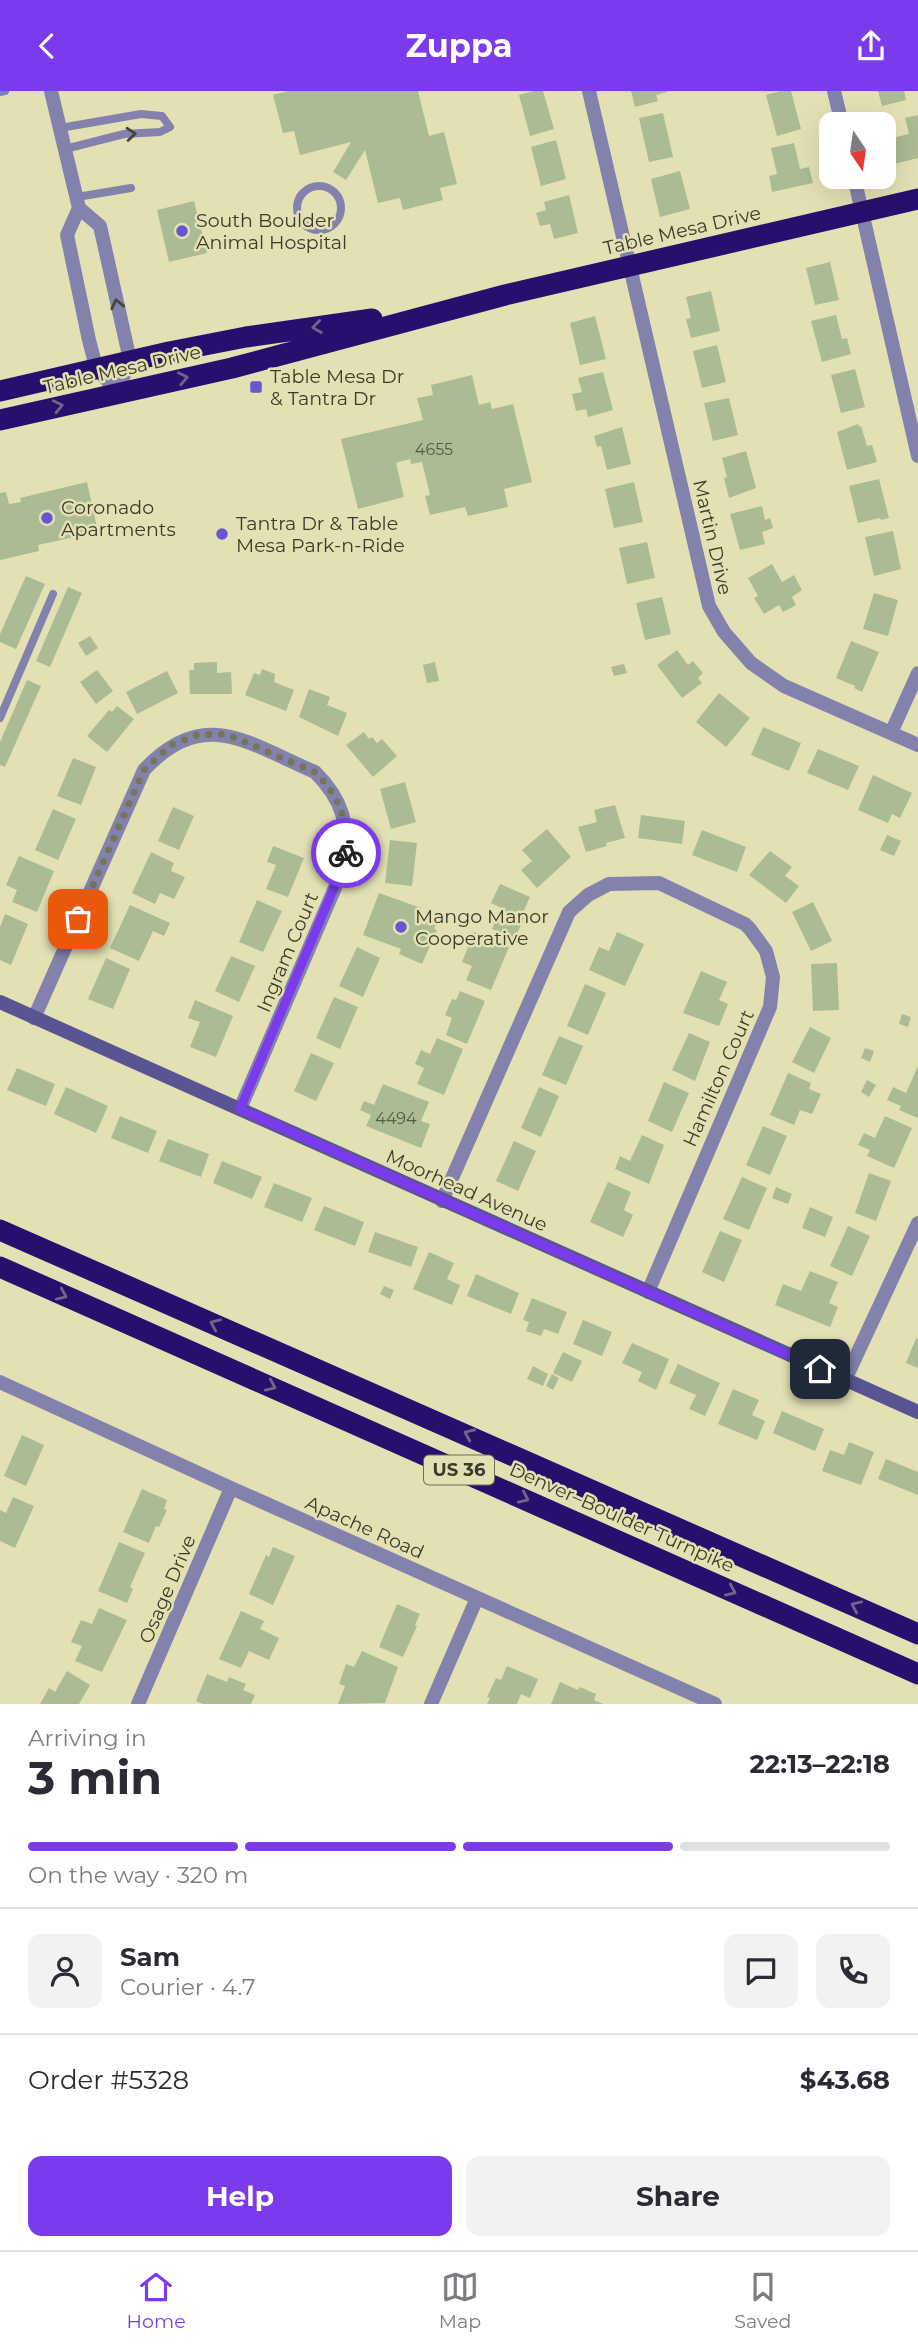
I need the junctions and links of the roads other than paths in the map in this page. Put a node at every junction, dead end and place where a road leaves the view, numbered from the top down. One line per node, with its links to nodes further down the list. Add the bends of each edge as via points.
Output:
1 (51, 91): 5 (street)
2 (589, 91): 13 (street, Martin Drive)
3 (834, 91): 4 (street)
4 (839, 112)
5 (60, 128): 6 (street); 6 (lane, one-way to 5, via 170,127 162,116 141,114)
6 (65, 149): 11 (street)
7 (131, 188): 11 (lane)
8 (857, 189): 12 (street)
9 (302, 194): 9 (lane, via 297,203 301,222 318,231 336,223 341,204 330,188 310,188)
10 (918, 199): 12 (highway, Table Mesa Drive)
11 (78, 203): 15 (street, one-way to 11, via 100,226); 16 (street, via 67,235)
12 (862, 212): 13 (highway, Table Mesa Drive); 20 (street)
13 (630, 266): 14 (highway, Table Mesa Drive); 24 (street, Martin Drive, via 709,606 751,663 784,686)
14 (457, 307): 15 (highway, Table Mesa Drive, one-way to 15, via 246,337); 18 (highway, Table Mesa Drive, one-way to 14, via 298,351)
15 (130, 360): 16 (highway, Table Mesa Drive); 18 (street)
16 (96, 367): 17 (highway, Table Mesa Drive); 18 (street)
17 (0, 391)
18 (117, 392): 19 (highway, Table Mesa Drive, one-way to 18)
19 (0, 420)
20 (918, 456)
21 (53, 594): 23 (lane)
22 (918, 673): 24 (street)
23 (0, 718)
24 (891, 733): 25 (street, Martin Drive)
25 (918, 745)
26 (0, 1002): 27 (street, Moorhead Avenue)
27 (34, 1018): 28 (street, Moorhead Avenue); 28 (street, Ingram Court, via 144,770 160,753 197,735 226,734 315,772 341,807 348,835 345,862)
28 (240, 1109): 29 (street, Moorhead Avenue)
29 (442, 1201): 33 (street, Moorhead Avenue); 33 (street, Hamilton Court, via 569,912 609,884 659,883 745,924 766,951 773,977 771,1007)
30 (918, 1223): 34 (street)
31 (0, 1230): 39 (highway, Denver–Boulder Turnpike / US 36, one-way to 31)
32 (0, 1267): 40 (highway, Denver–Boulder Turnpike / US 36, one-way to 40)
33 (648, 1292): 34 (street, Moorhead Avenue)
34 (845, 1380): 36 (street, Moorhead Avenue)
35 (0, 1382): 37 (street, Apache Road)
36 (918, 1412)
37 (231, 1488): 38 (street, Apache Road); 41 (street, Osage Drive)
38 (477, 1598): 42 (street); 43 (street, Apache Road)
39 (918, 1634)
40 (918, 1674)
41 (138, 1704)
42 (431, 1704)
43 (715, 1704)

